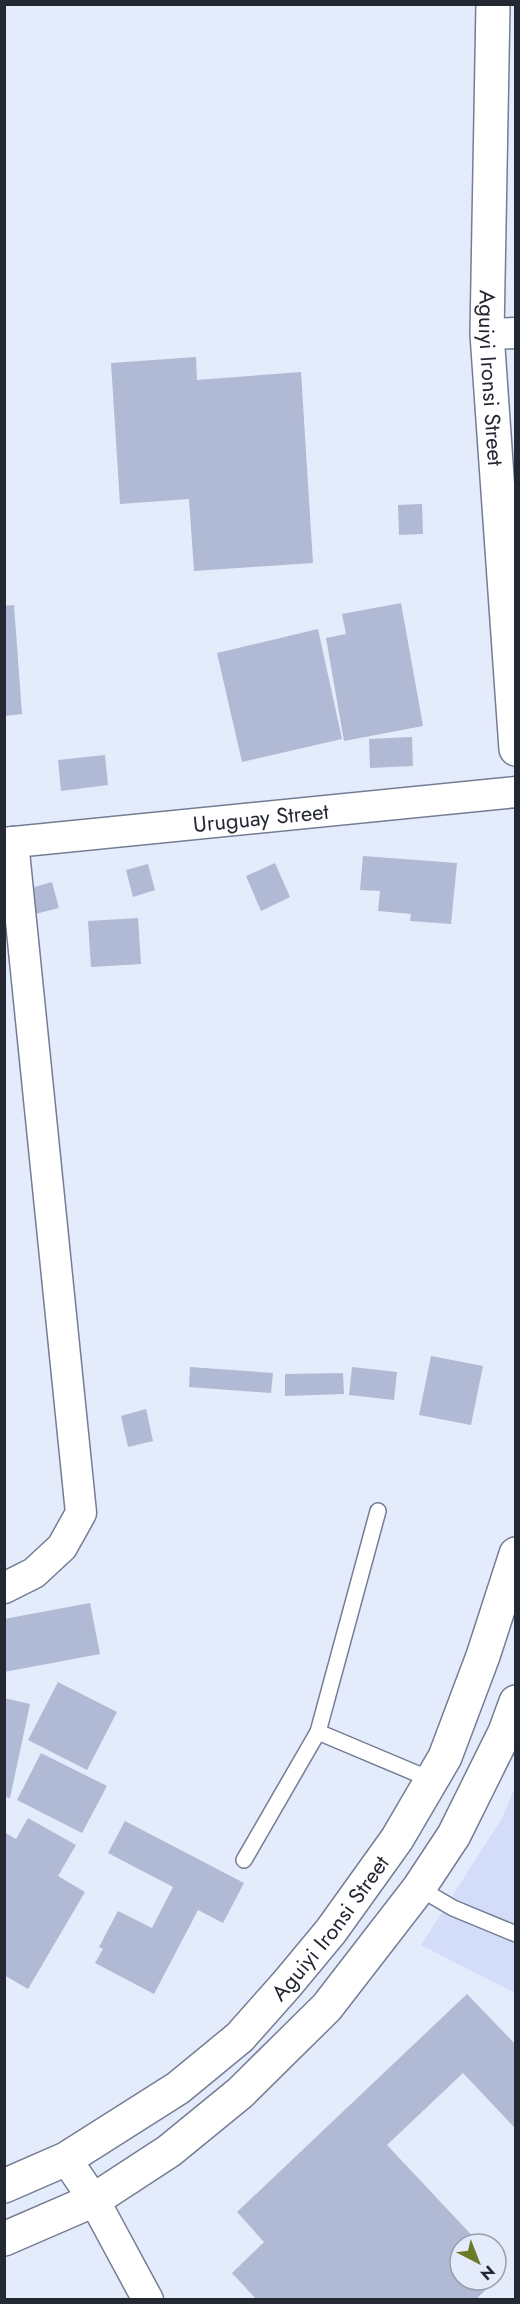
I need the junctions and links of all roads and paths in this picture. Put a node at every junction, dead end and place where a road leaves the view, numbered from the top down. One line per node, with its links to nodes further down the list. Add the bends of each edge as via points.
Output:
1 (493, 4): 2 (main road, Aguiyi Ironsi Street)
2 (501, 334): 3 (main road, Aguiyi Ironsi Street)
3 (516, 749)
4 (516, 792): 5 (street, Uruguay Street)
5 (9, 842): 8 (street, via 81,1513 62,1547 34,1573)
6 (378, 1511): 10 (lane)
7 (516, 1554): 11 (main road, Aguiyi Ironsi Street, via 483,1656 445,1757)
8 (4, 1588)
9 (512, 1724): 13 (main road, Aguiyi Ironsi Street, via 453,1835)
10 (318, 1732): 11 (lane); 12 (lane)
11 (432, 1780): 15 (main road, Aguiyi Ironsi Street, via 397,1839 331,1931 240,2037 178,2088)
12 (244, 1860)
13 (418, 1888): 14 (lane, via 453,1908); 17 (main road, Aguiyi Ironsi Street, via 327,2007 240,2093 169,2151)
14 (516, 1934)
15 (66, 2159): 16 (main road, Aguiyi Ironsi Street); 17 (street)
16 (6, 2184)
17 (94, 2200): 18 (main road, Aguiyi Ironsi Street); 19 (street)
18 (4, 2239)
19 (148, 2300)

